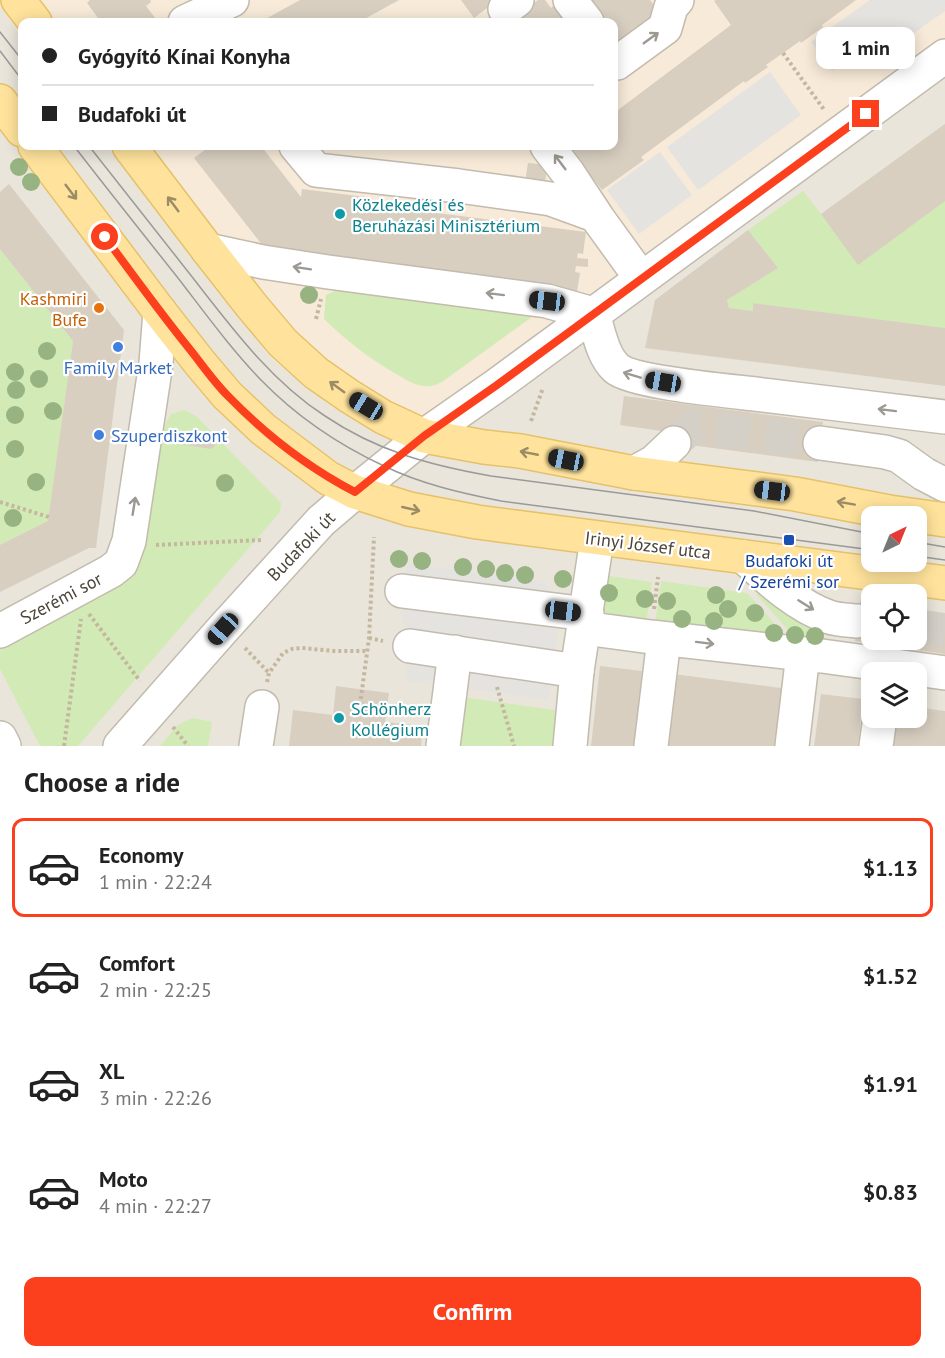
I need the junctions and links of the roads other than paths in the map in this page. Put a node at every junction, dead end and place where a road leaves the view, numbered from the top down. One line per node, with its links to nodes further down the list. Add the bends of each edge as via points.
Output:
1 (18, 0): 4 (main road)
2 (570, 0): 5 (street)
3 (677, 0): 7 (street, one-way to 3, via 665,28)
4 (32, 18)
5 (584, 18)
6 (945, 56): 16 (street, Budafoki út)
7 (618, 62)
8 (0, 101): 9 (main road)
9 (18, 125)
10 (38, 150): 17 (main road, Irinyi József utca, one-way to 17)
11 (132, 150): 15 (main road, one-way to 11)
12 (299, 150): 14 (street, via 316,170 551,199)
13 (550, 150): 14 (street, one-way to 13)
14 (605, 213): 16 (street)
15 (208, 250): 18 (street, one-way to 15, via 547,301 328,272); 20 (main road, one-way to 15, via 349,396 316,373 283,342)
16 (641, 278): 18 (street, Budafoki út)
17 (160, 312): 25 (main road, Irinyi József utca, via 227,395 263,429 328,478); 33 (street, Szerémi sor, one-way to 17, via 77,599 111,571 124,554 156,363)
18 (593, 314): 19 (street, one-way to 18, via 695,396 617,370 603,348); 20 (street, Budafoki út)
19 (945, 417)
20 (424, 436): 23 (main road, one-way to 20); 25 (street, Budafoki út)
21 (674, 443): 23 (street, via 654,462)
22 (820, 443): 24 (street, via 899,456)
23 (634, 473): 26 (main road, one-way to 23, via 795,494)
24 (945, 485)
25 (355, 492): 27 (main road, Irinyi József utca, one-way to 27, via 420,512); 46 (street, Budafoki út, via 321,521)
26 (945, 520)
27 (597, 538): 28 (main road, Irinyi József utca); 31 (street)
28 (744, 557): 29 (main road, Irinyi József utca); 32 (street, one-way to 32, via 772,583 813,610 831,618)
29 (945, 583)
30 (402, 591): 31 (street)
31 (585, 621): 34 (street); 39 (street)
32 (858, 621)
33 (0, 631)
34 (664, 639): 37 (street, one-way to 37); 50 (street)
35 (410, 646): 36 (street)
36 (455, 652): 39 (street); 48 (street)
37 (803, 654): 38 (street); 51 (street)
38 (861, 664)
39 (577, 671): 49 (street)
40 (927, 671): 41 (street)
41 (945, 673)
42 (262, 706): 47 (street)
43 (878, 728): 52 (street)
44 (0, 738): 45 (street)
45 (4, 746)
46 (120, 746)
47 (256, 746)
48 (443, 746)
49 (570, 746)
50 (651, 746)
51 (792, 746)
52 (876, 746)

